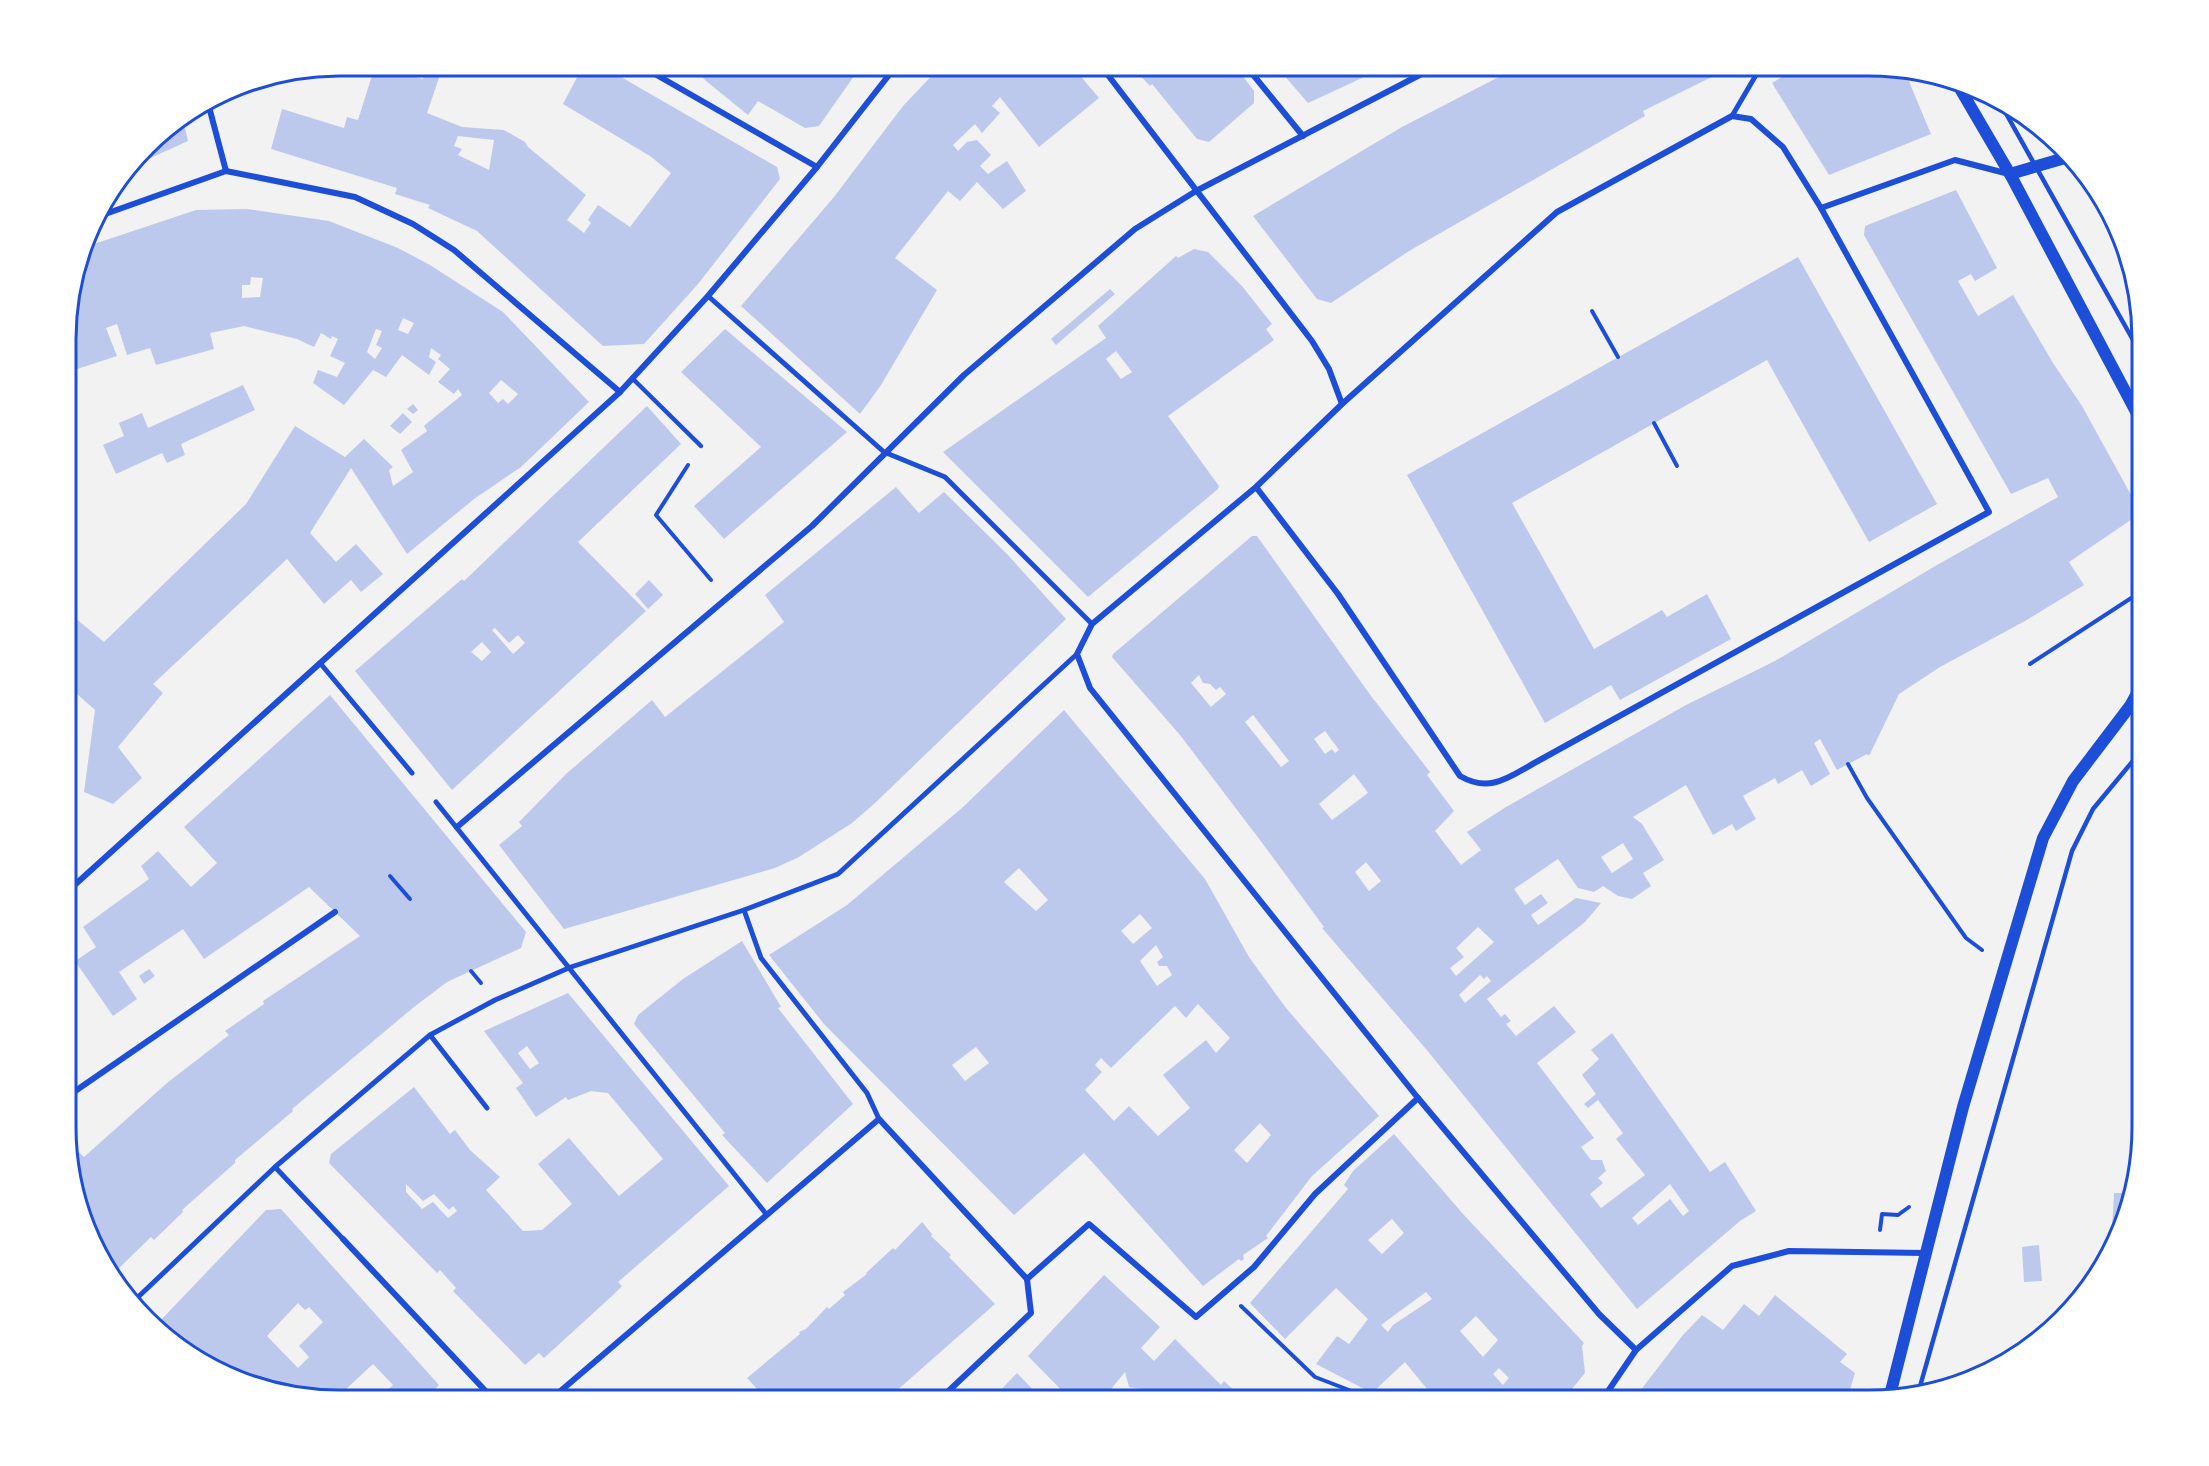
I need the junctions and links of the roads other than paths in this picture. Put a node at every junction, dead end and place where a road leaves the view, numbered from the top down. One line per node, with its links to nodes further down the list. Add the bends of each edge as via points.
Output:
1 (658, 76): 13 (street)
2 (888, 76): 13 (street)
3 (1109, 76): 17 (street)
4 (1255, 76): 11 (street)
5 (1418, 76): 11 (street)
6 (1755, 76): 9 (street)
7 (1963, 93): 16 (main road)
8 (210, 111): 15 (street)
9 (1732, 116): 18 (street, via 1751,119 1783,147); 24 (street, via 1557,212)
10 (2007, 116): 14 (lane)
11 (1303, 136): 17 (street)
12 (2061, 159): 14 (main road)
13 (816, 167): 20 (street)
14 (2035, 167): 16 (main road); 21 (lane)
15 (225, 171): 19 (street); 23 (street, via 355,197 412,224 454,250)
16 (2010, 174): 18 (street, via 1955,160); 25 (main road)
17 (1196, 191): 24 (street, via 1312,341 1329,369); 27 (street, via 1134,229 964,375)
18 (1821, 208): 28 (street, via 1989,512 1495,784 1474,784 1460,776 1338,594)
19 (110, 212)
20 (708, 296): 22 (street); 27 (street)
21 (2132, 338)
22 (632, 378): 23 (street); 26 (lane)
23 (620, 392): 31 (street)
24 (1342, 404): 28 (street)
25 (2132, 404)
26 (701, 446)
27 (884, 452): 29 (street, via 945,477); 36 (street, via 826,513 708,617)
28 (1256, 487): 29 (street)
29 (1092, 624): 30 (street)
30 (1077, 654): 38 (street, via 838,874); 43 (street, via 1090,688)
31 (320, 663): 34 (street); 37 (street)
32 (2132, 702): 49 (main road, via 2073,781 2043,838 1963,1107)
33 (2132, 762): 53 (lane, via 2093,809 2072,851)
34 (412, 773)
35 (436, 802): 36 (street)
36 (458, 827): 40 (street)
37 (76, 884)
38 (744, 910): 40 (street); 45 (street, via 761,958 867,1093)
39 (335, 912): 42 (street)
40 (570, 967): 41 (street, via 495,1000); 47 (street)
41 (430, 1035): 44 (street); 46 (street)
42 (76, 1090)
43 (1418, 1098): 50 (street, via 1315,1194 1254,1267 1196,1317 1089,1224); 52 (street, via 1599,1314)
44 (487, 1108)
45 (879, 1119): 47 (street); 50 (street)
46 (275, 1167): 48 (street); 51 (street)
47 (767, 1215): 56 (street)
48 (343, 1239): 55 (street)
49 (1925, 1254): 52 (street, via 1789,1251 1732,1266); 54 (main road)
50 (1028, 1279): 57 (street, via 1031,1313)
51 (139, 1296)
52 (1636, 1350): 58 (street)
53 (1921, 1384)
54 (1892, 1388)
55 (485, 1390)
56 (562, 1390)
57 (950, 1390)
58 (1609, 1390)

